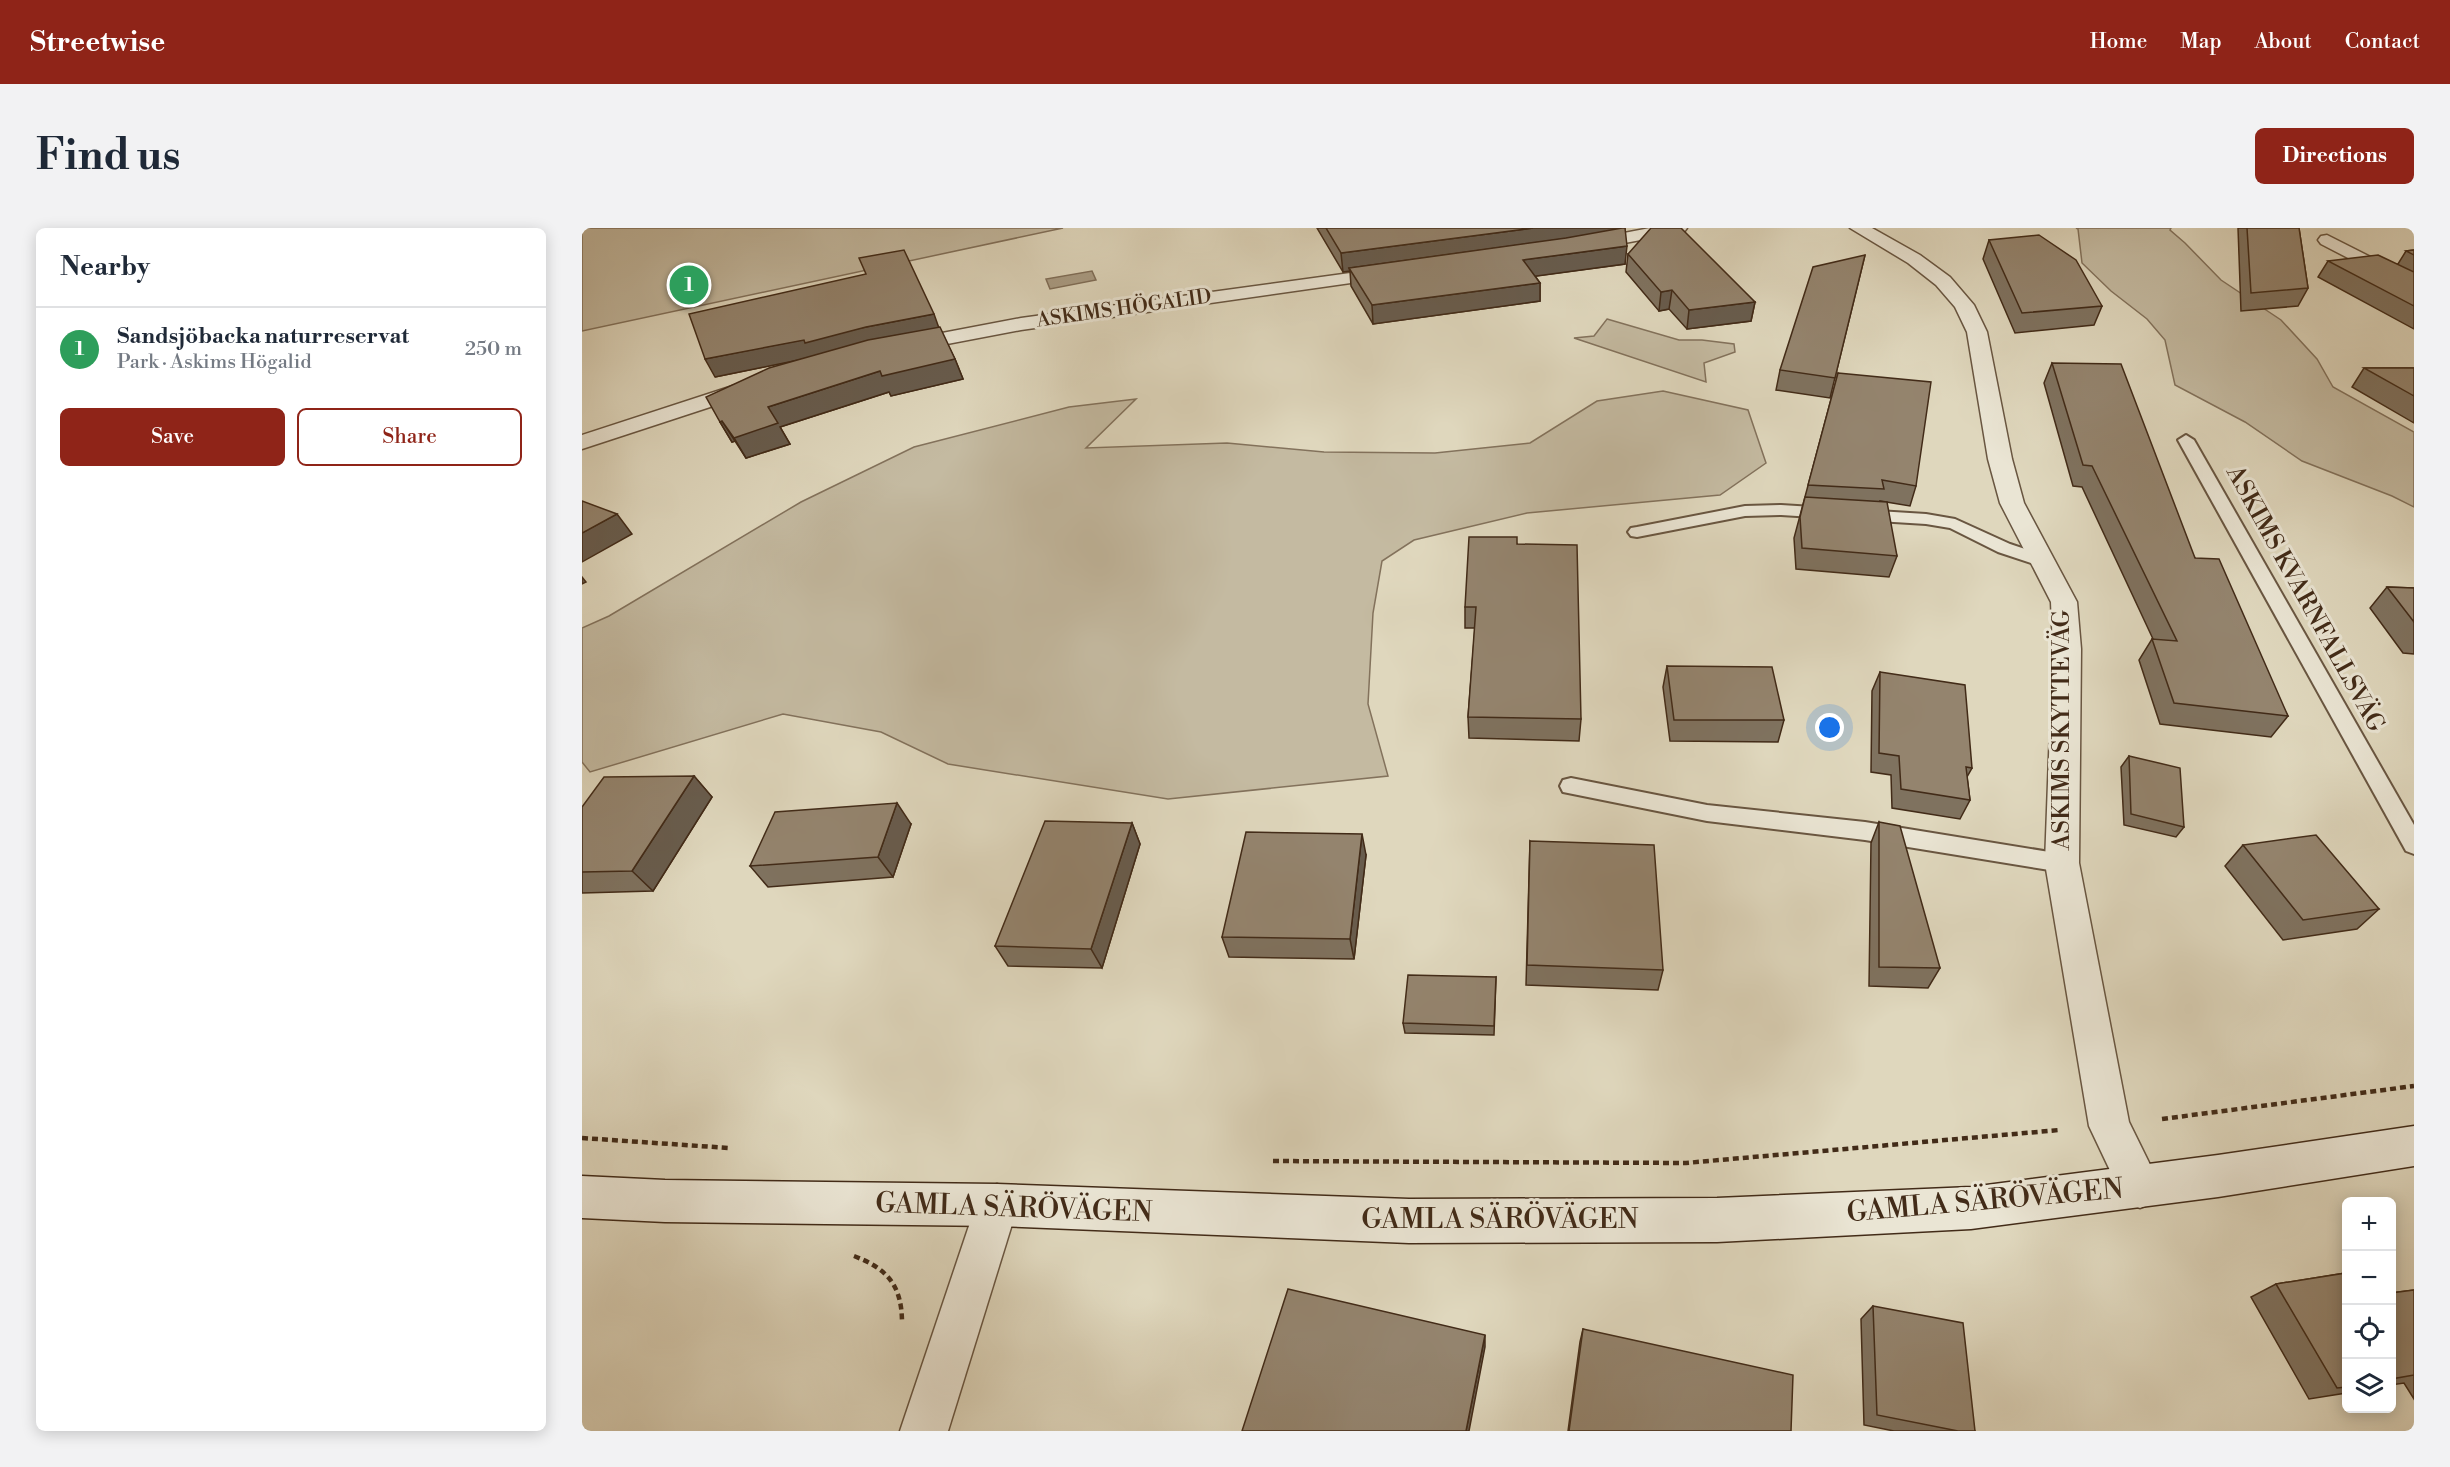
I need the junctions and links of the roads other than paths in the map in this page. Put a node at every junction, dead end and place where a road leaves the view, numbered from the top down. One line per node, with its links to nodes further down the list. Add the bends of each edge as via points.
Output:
1 (1678, 228): 4 (street)
2 (1859, 228): 12 (street, ASKIMS SKYTTEVÄG, via 1914,259 1943,281 1964,305 1977,332 2012,503)
3 (2327, 240): 6 (street)
4 (1565, 249)
5 (1408, 270): 7 (street, ASKIMS HÖGALID, via 1021,324)
6 (2414, 286)
7 (885, 350)
8 (765, 382): 10 (street)
9 (2186, 440): 14 (lane, ASKIMS KVARNFALLSVÄG)
10 (582, 442)
11 (1637, 532): 12 (lane, via 1745,511 1926,519 1955,524 2004,548)
12 (2043, 561): 15 (street, ASKIMS SKYTTEVÄG, via 2064,602 2067,649)
13 (1571, 786): 15 (lane, via 1707,813 1865,831)
14 (2414, 845)
15 (2062, 863): 17 (street, ASKIMS SKYTTEVÄG, via 2109,1126)
16 (2414, 1146): 17 (street, GAMLA SÄRÖVÄGEN)
17 (2140, 1186): 19 (street, GAMLA SÄRÖVÄGEN, via 1971,1208 1716,1220 1409,1221)
18 (582, 1197): 19 (street, GAMLA SÄRÖVÄGEN)
19 (997, 1205): 20 (street)
20 (924, 1431)

